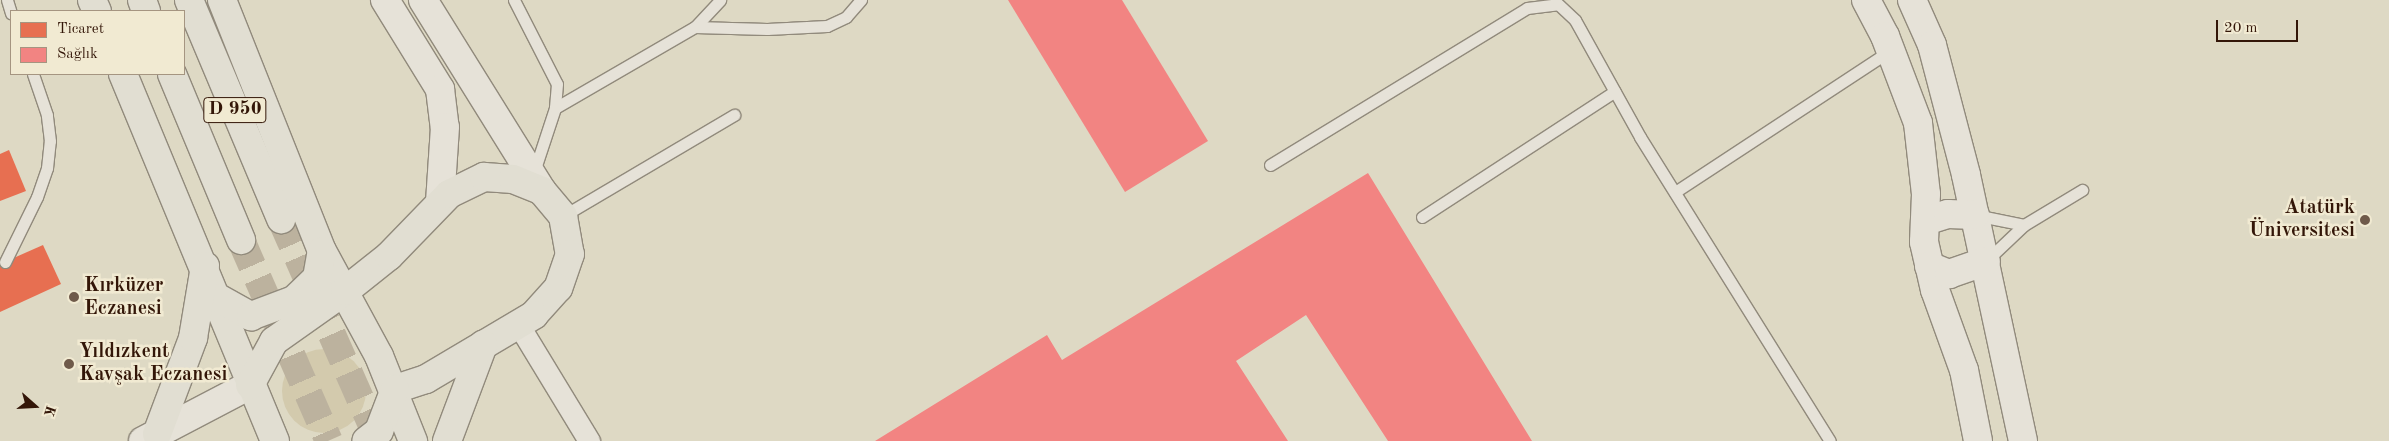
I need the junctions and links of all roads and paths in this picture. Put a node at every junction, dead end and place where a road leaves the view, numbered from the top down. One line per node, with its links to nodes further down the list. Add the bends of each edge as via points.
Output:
1 (188, 0): 26 (highway, D 950)
2 (222, 0): 30 (highway)
3 (385, 0): 22 (street, via 440,89 445,127)
4 (423, 0): 19 (street)
5 (514, 0): 16 (lane, via 551,68 557,84)
6 (720, 0): 10 (lane)
7 (861, 0): 10 (lane, via 846,17 828,26 767,29)
8 (1866, 0): 11 (street)
9 (1912, 0): 24 (street, via 1932,45)
10 (696, 27): 16 (lane)
11 (1890, 51): 21 (lane); 27 (street, via 1918,123 1926,194)
12 (32, 75): 32 (lane, via 47,115 50,140 47,168 37,197)
13 (123, 75): 33 (highway)
14 (172, 75): 29 (highway, D 950)
15 (1615, 91): 18 (lane, via 1575,20 1558,4 1527,8); 21 (lane); 25 (lane)
16 (555, 108): 19 (lane)
17 (734, 115): 23 (lane)
18 (1270, 165)
19 (538, 184): 22 (highway, via 484,177 449,194); 23 (highway)
20 (2082, 190): 28 (lane)
21 (1675, 192): 47 (lane)
22 (440, 203): 35 (highway, via 388,256)
23 (563, 216): 37 (highway, via 570,254 558,288 534,315)
24 (1975, 216): 27 (street, via 1948,214); 28 (lane); 31 (street)
25 (1422, 217)
26 (281, 220)
27 (1924, 221): 34 (street)
28 (2024, 225): 31 (lane)
29 (241, 240)
30 (322, 252): 35 (highway); 36 (highway, via 317,278 294,300 251,316)
31 (1986, 261): 34 (street, via 1949,274); 49 (street)
32 (5, 262)
33 (205, 266): 36 (highway); 41 (highway, via 193,338)
34 (1929, 266): 48 (street, via 1964,370)
35 (346, 291): 39 (highway, via 274,341); 40 (highway)
36 (218, 298): 39 (highway)
37 (518, 324): 38 (highway); 46 (street)
38 (483, 345): 40 (highway, via 426,379); 45 (highway)
39 (250, 385): 41 (street); 42 (highway)
40 (395, 389): 43 (highway, via 379,431); 44 (highway)
41 (150, 437)
42 (275, 441)
43 (366, 441)
44 (413, 441)
45 (447, 441)
46 (589, 441)
47 (1830, 441)
48 (1978, 441)
49 (2023, 441)

